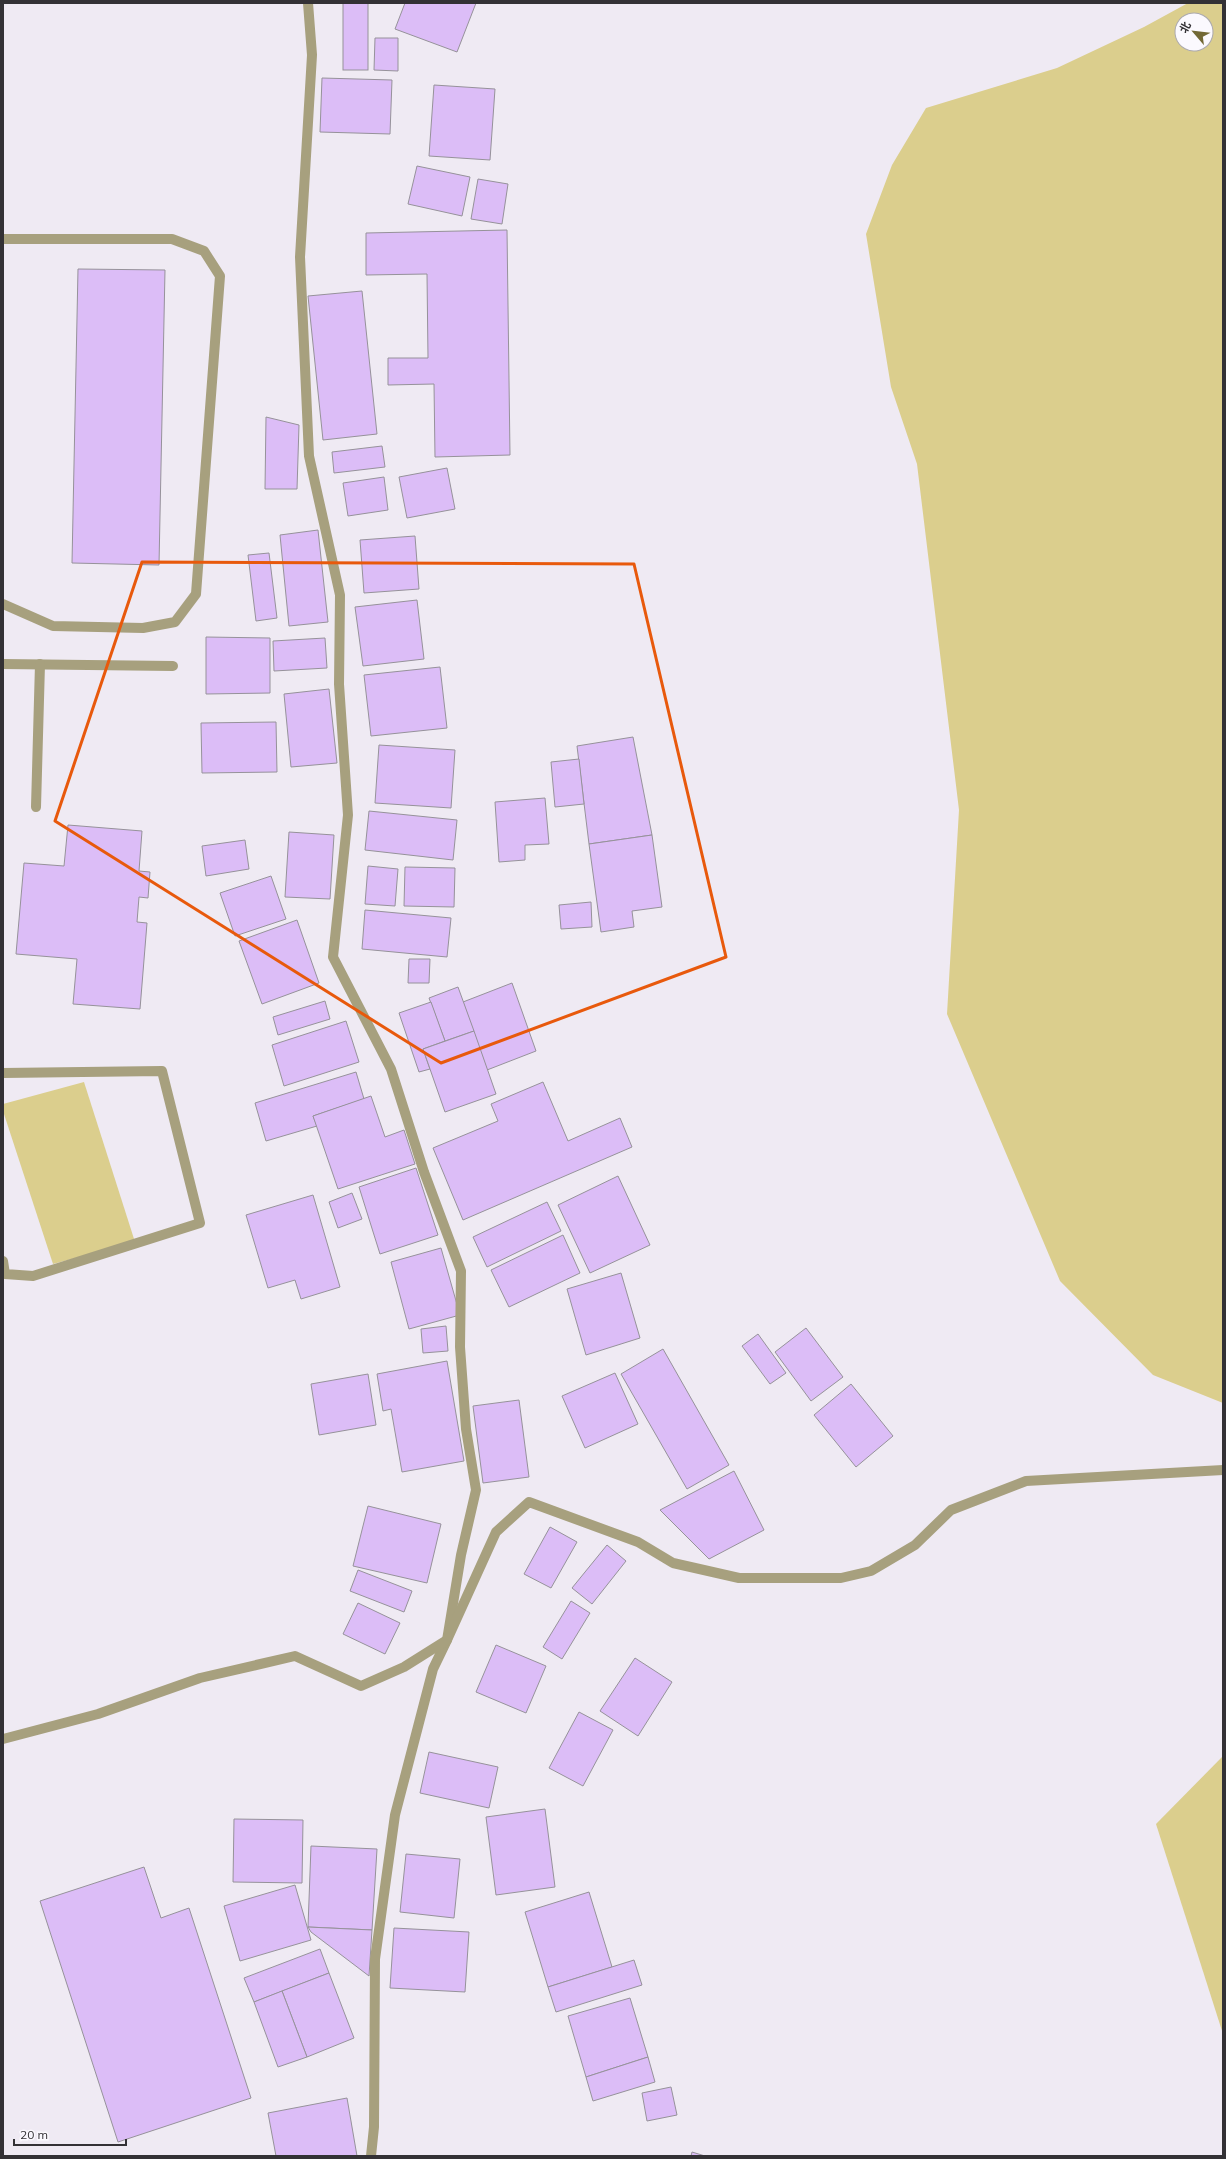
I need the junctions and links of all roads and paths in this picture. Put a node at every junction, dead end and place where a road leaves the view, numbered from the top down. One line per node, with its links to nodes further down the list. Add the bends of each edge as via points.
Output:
1 (308, 3): 11 (street, via 312,55 300,256 309,456 340,595 339,684 348,815 333,957 391,1069 424,1172 461,1271 460,1346 466,1429 476,1490 461,1555)
2 (3, 239): 3 (street, via 172,239 204,251 220,276 196,594 175,622 143,628 53,626)
3 (3, 604)
4 (3, 664): 5 (street)
5 (40, 664): 6 (street); 7 (street)
6 (173, 666)
7 (36, 807)
8 (3, 1073): 9 (street, via 162,1071 200,1223 33,1276 5,1274)
9 (3, 1261)
10 (1223, 1470): 11 (street, via 1026,1482 951,1510 915,1545 871,1571 841,1578 739,1578 673,1562 638,1542 529,1502 496,1532)
11 (447, 1640): 12 (street, via 404,1667 361,1686 295,1656 200,1678 98,1714); 13 (street, via 433,1670 395,1815 375,1959 374,2127)
12 (3, 1739)
13 (371, 2156)

